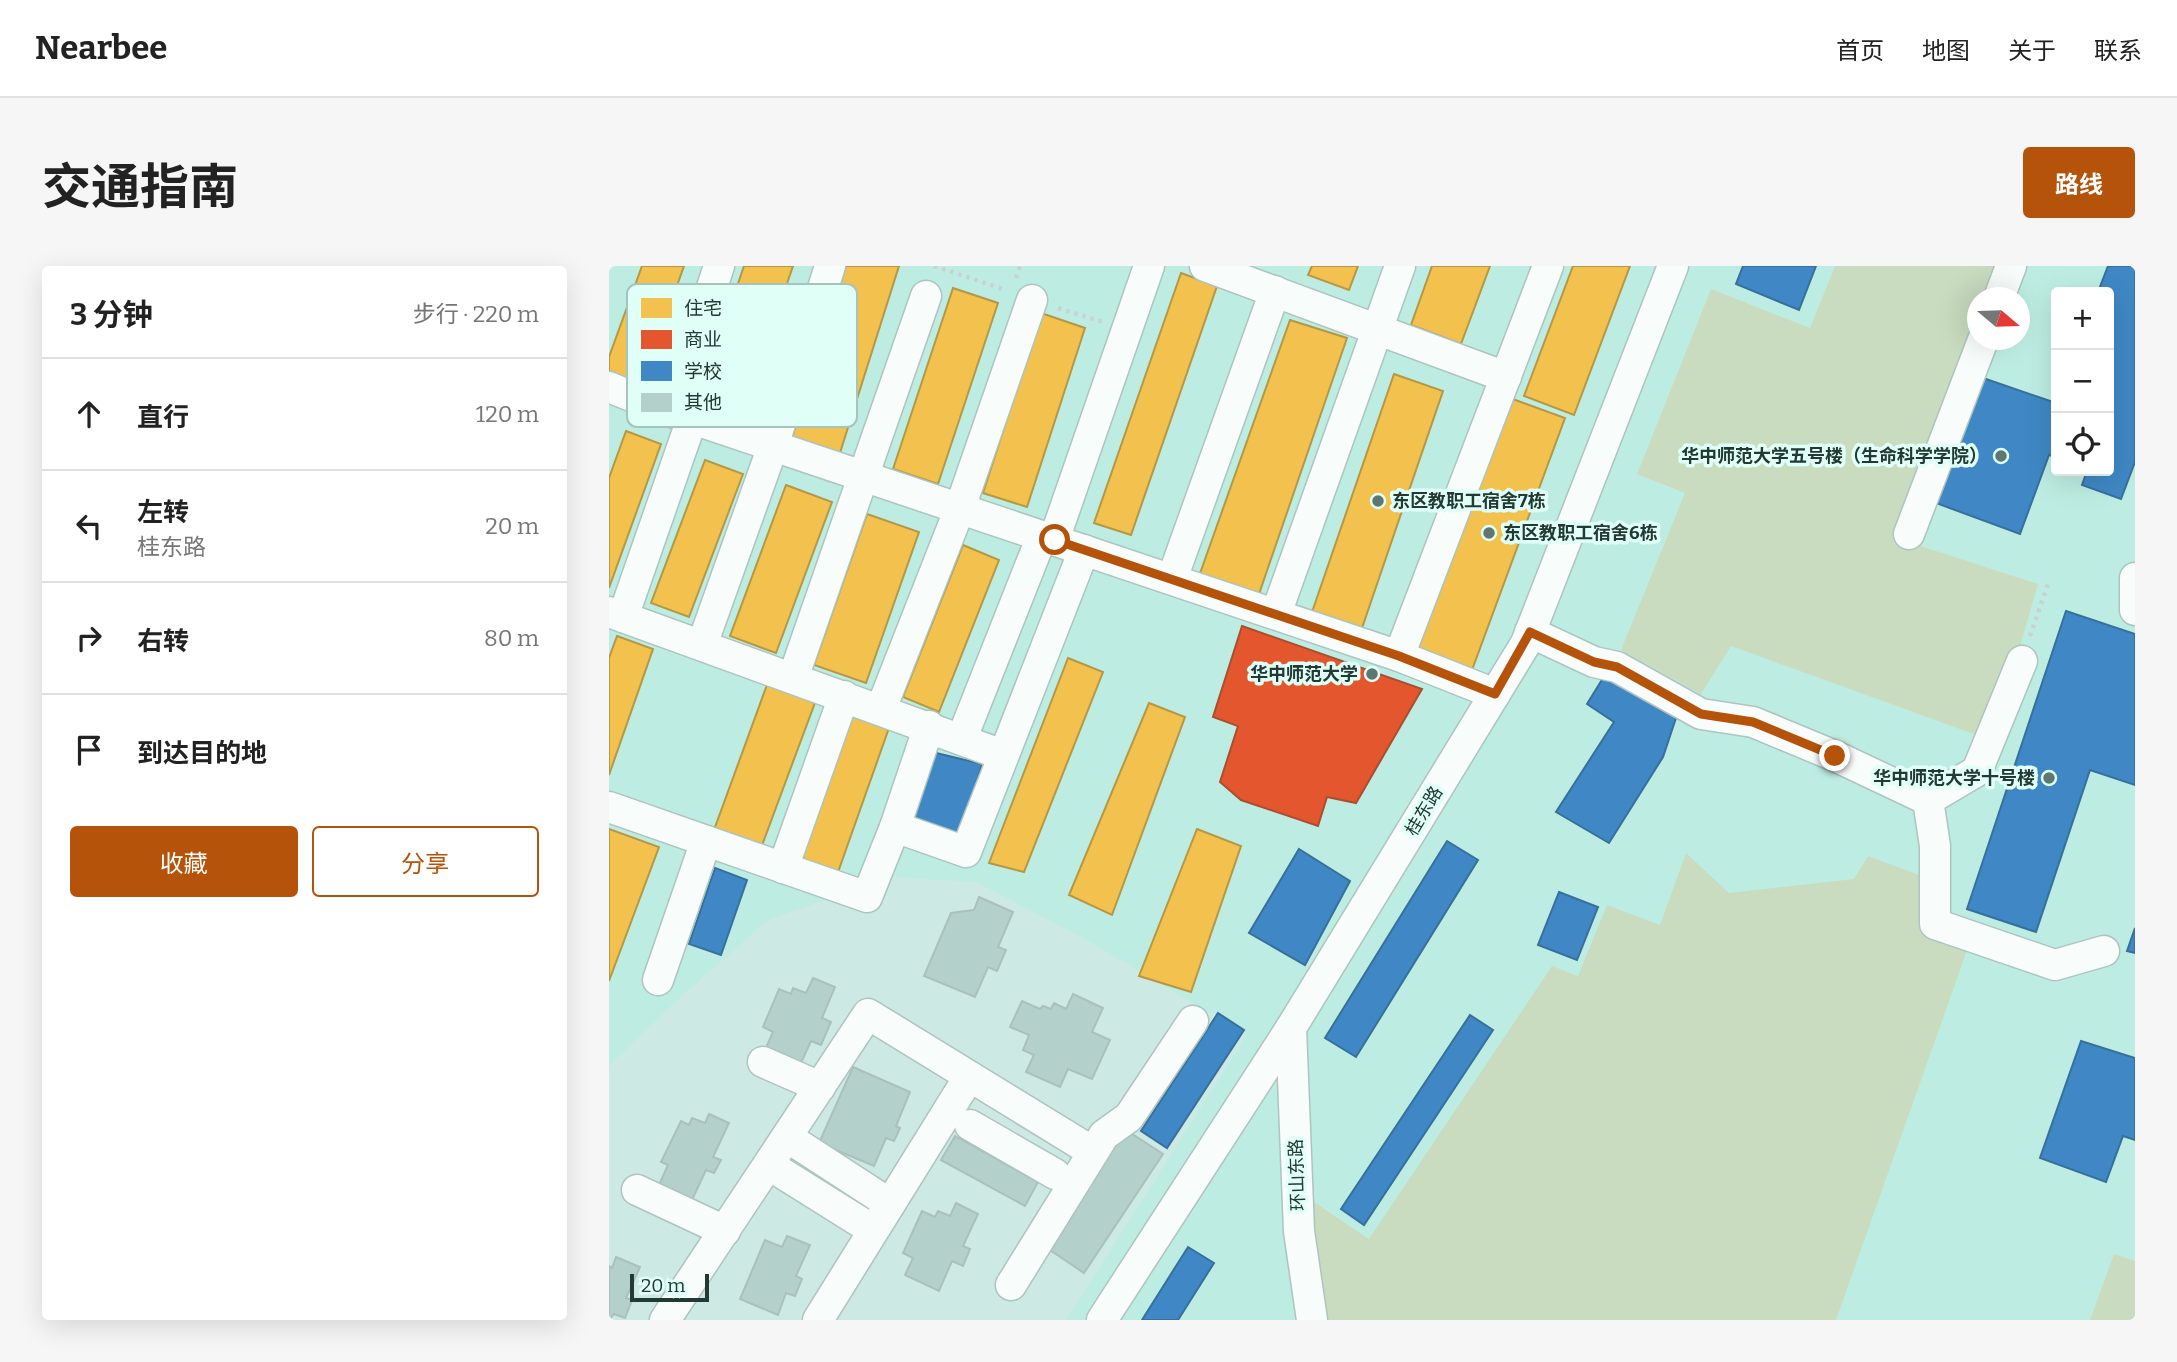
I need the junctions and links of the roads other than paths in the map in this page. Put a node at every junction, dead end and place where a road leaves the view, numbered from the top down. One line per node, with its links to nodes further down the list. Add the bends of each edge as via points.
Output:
1 (719, 266): 10 (street)
2 (830, 266): 11 (street)
3 (1149, 266): 27 (street)
4 (1205, 266): 9 (street)
5 (1400, 266): 15 (street)
6 (1548, 266): 17 (street)
7 (1674, 266): 34 (street, 桂东路)
8 (2011, 266): 12 (street)
9 (1267, 281): 15 (street); 30 (street)
10 (714, 284)
11 (824, 284)
12 (2003, 287)
13 (1020, 290): 25 (street)
14 (926, 296): 24 (street)
15 (1377, 329): 17 (street); 32 (street)
16 (1979, 350): 26 (street)
17 (1506, 377): 36 (street)
18 (609, 387): 19 (street)
19 (627, 394)
20 (677, 427): 33 (street)
21 (715, 427): 23 (street)
22 (779, 427): 23 (street)
23 (773, 446): 24 (street); 35 (street)
24 (863, 476): 25 (street); 38 (street)
25 (960, 508): 27 (street); 41 (street)
26 (1909, 534)
27 (1048, 538): 28 (street); 43 (street)
28 (1084, 550): 30 (street); 44 (street)
29 (2135, 578): 31 (street)
30 (1172, 579): 32 (street)
31 (2135, 610)
32 (1276, 614): 36 (street)
33 (613, 616): 35 (street)
34 (1530, 632): 39 (street, 桂东路); 45 (street, via 1594,662 1617,667 1701,714 1753,722)
35 (702, 645): 38 (street)
36 (1399, 656): 39 (street)
37 (2022, 661): 45 (street, via 1977,771)
38 (793, 678): 40 (street)
39 (1495, 694): 53 (street, 桂东路)
40 (845, 696): 41 (street); 49 (street)
41 (881, 709): 42 (street)
42 (929, 726): 43 (street); 47 (street)
43 (962, 738): 44 (street)
44 (1003, 755): 47 (street, via 965,852)
45 (1928, 800): 50 (street, via 1935,846 1935,924 2055,965)
46 (609, 807): 48 (street)
47 (895, 827): 49 (street, via 867,897)
48 (706, 841): 49 (street); 51 (street)
49 (783, 868)
50 (2104, 951)
51 (658, 980)
52 (1193, 1021): 61 (street, via 1129,1116 1104,1135)
53 (1291, 1028): 71 (street, 桂东路); 72 (street, 环山东路, via 1299,1231)
54 (763, 1062): 56 (street)
55 (969, 1077): 56 (street, via 868,1014); 57 (street); 65 (street)
56 (820, 1087): 59 (street)
57 (1037, 1118): 60 (street); 61 (street)
58 (970, 1125): 60 (street)
59 (787, 1137): 62 (street); 65 (street)
60 (1016, 1152): 63 (street)
61 (1093, 1152): 68 (street)
62 (769, 1165): 66 (street); 67 (street)
63 (1055, 1174)
64 (637, 1190): 67 (street)
65 (890, 1204): 66 (street)
66 (873, 1230): 70 (street)
67 (725, 1231): 69 (street)
68 (1011, 1286)
69 (665, 1320)
70 (818, 1320)
71 (1102, 1320)
72 (1312, 1320)

